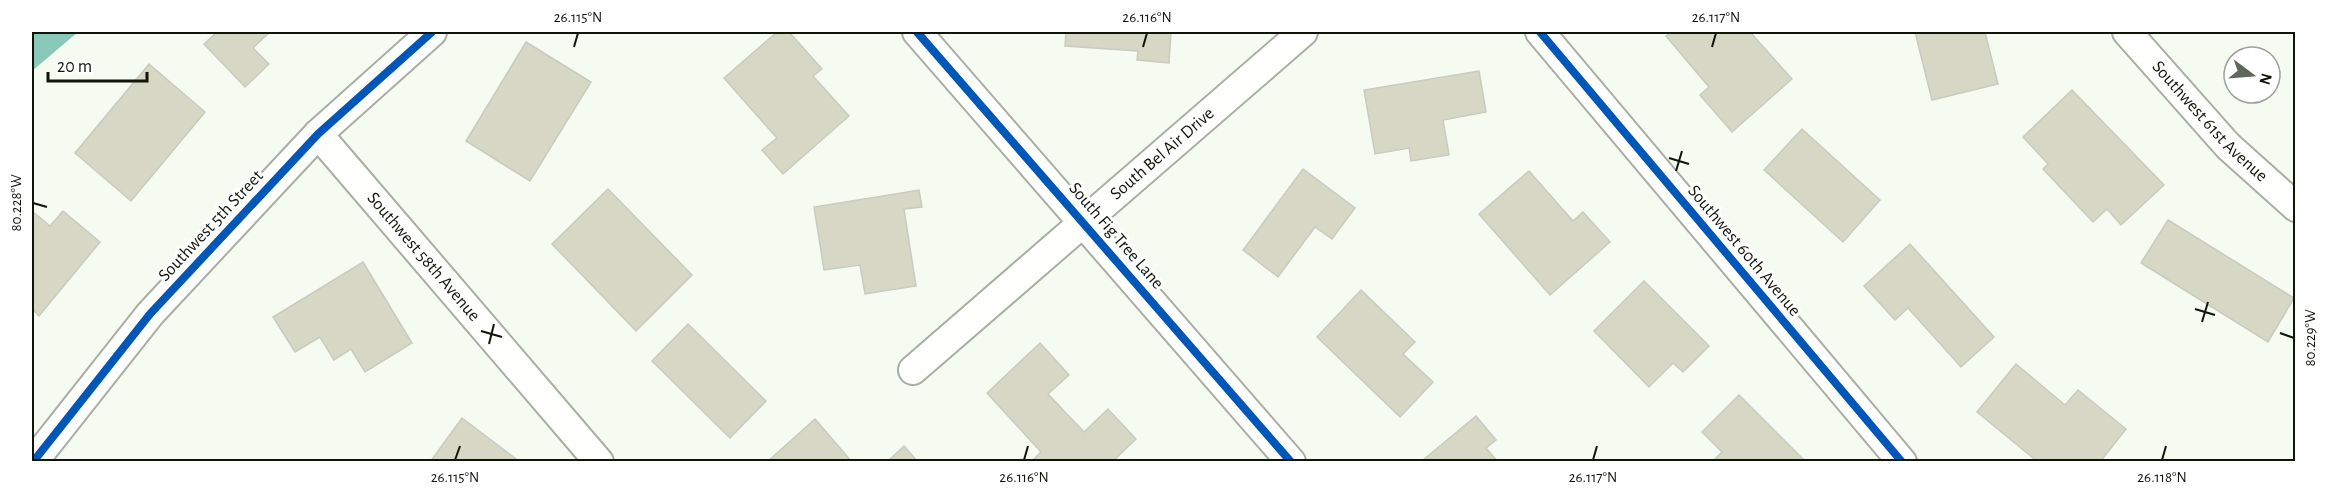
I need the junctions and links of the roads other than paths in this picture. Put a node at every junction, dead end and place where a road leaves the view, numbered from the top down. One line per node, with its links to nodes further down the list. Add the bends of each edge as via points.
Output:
1 (432, 32): 6 (street, Southwest 5th Street)
2 (917, 32): 8 (street, South Fig Tree Lane)
3 (1303, 32): 8 (street, South Bel Air Drive)
4 (1540, 32): 13 (street, Southwest 60th Avenue)
5 (2127, 32): 7 (street, Southwest 61st Avenue, via 2228,146)
6 (318, 134): 10 (street, Southwest 5th Street, via 150,314); 11 (street, Southwest 58th Avenue)
7 (2295, 207)
8 (1084, 222): 9 (street, South Bel Air Drive); 12 (street, South Fig Tree Lane)
9 (913, 370)
10 (33, 462)
11 (599, 462)
12 (1291, 462)
13 (1902, 462)

